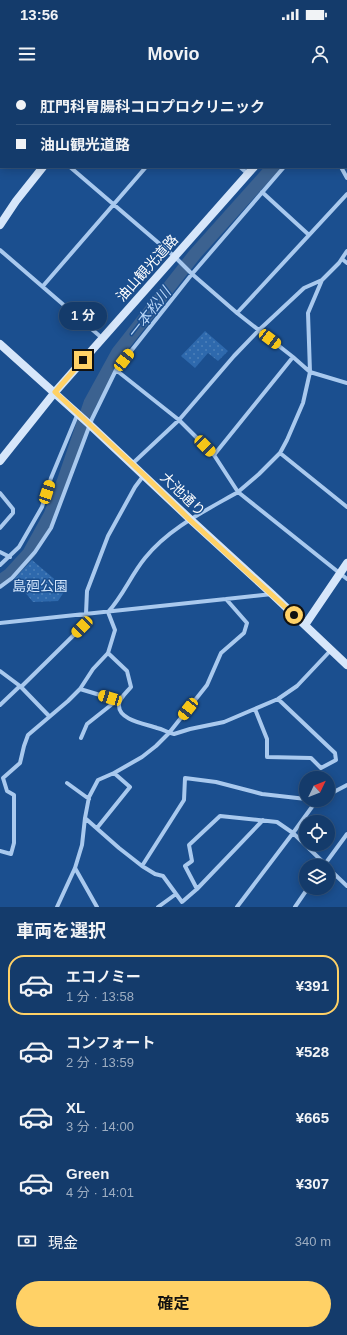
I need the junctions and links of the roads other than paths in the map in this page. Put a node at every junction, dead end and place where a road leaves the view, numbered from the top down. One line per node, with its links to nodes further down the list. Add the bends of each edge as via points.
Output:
1 (42, 168): 11 (street)
2 (71, 168): 10 (street)
3 (145, 168): 10 (street)
4 (283, 168): 8 (street)
5 (342, 168): 7 (street)
6 (251, 170): 15 (street, 油山観光道路)
7 (347, 178)
8 (262, 192): 12 (street); 18 (street)
9 (347, 194): 12 (street)
10 (113, 205): 15 (street); 20 (street)
11 (0, 225)
12 (309, 235): 21 (street)
13 (0, 250): 20 (street)
14 (347, 250): 16 (street)
15 (175, 257): 18 (street); 23 (street, 油山観光道路)
16 (342, 259): 17 (street); 19 (street)
17 (347, 263)
18 (191, 273): 21 (street); 26 (street)
19 (322, 280): 22 (street, via 304,288); 27 (street, via 308,313)
20 (43, 286): 23 (street)
21 (237, 313): 22 (street)
22 (259, 330): 25 (street); 31 (street)
23 (103, 339): 29 (street, 油山観光道路)
24 (0, 344): 29 (street, 大池通り)
25 (293, 357): 27 (street); 34 (street)
26 (116, 370): 31 (street); 32 (street)
27 (310, 372): 28 (street); 33 (street, via 303,403)
28 (347, 383)
29 (55, 392): 30 (street, 大池通り); 35 (street, 油山観光道路)
30 (76, 412): 32 (street, 大池通り); 44 (street, via 42,507 19,547)
31 (179, 420): 34 (street); 36 (street)
32 (90, 425): 36 (street, 大池通り); 49 (street, via 51,528 17,573)
33 (280, 453): 38 (street); 40 (street)
34 (214, 454): 38 (street)
35 (0, 461)
36 (132, 464): 37 (street, 大池通り)
37 (144, 475): 41 (street, 大池通り); 53 (street, via 108,536 87,592)
38 (238, 492): 41 (street); 47 (street)
39 (0, 493): 42 (street, via 13,509 13,513)
40 (347, 507)
41 (190, 520): 50 (street, 大池通り); 52 (street, via 173,531 145,558)
42 (0, 528)
43 (0, 552): 44 (street)
44 (10, 557): 46 (street)
45 (347, 563): 47 (street)
46 (0, 565)
47 (340, 573): 48 (street); 55 (street)
48 (347, 579)
49 (0, 587)
50 (272, 594): 51 (street); 55 (street, 大池通り)
51 (226, 599): 52 (street); 67 (street, via 247,623 244,633 221,653 207,685)
52 (108, 612): 53 (street); 57 (street, via 115,630)
53 (86, 614): 54 (street); 61 (street, via 82,627)
54 (0, 623)
55 (305, 625): 56 (street, 大池通り)
56 (331, 650): 58 (street, 大池通り); 63 (street, via 297,686)
57 (108, 653): 62 (street, via 93,669); 67 (street, via 127,670 131,687 121,698 119,710 143,724)
58 (347, 665)
59 (2, 672): 60 (street); 61 (street)
60 (0, 678)
61 (21, 686): 64 (street); 66 (street)
62 (80, 689): 66 (street); 68 (street, via 110,698 111,705 87,724)
63 (278, 700): 65 (street); 65 (street, via 335,753 336,760 321,768 311,758 267,757 267,739)
64 (0, 705)
65 (255, 709): 67 (street, via 224,722)
66 (49, 716): 70 (street, via 28,735 20,763)
67 (169, 733): 69 (street, via 142,757)
68 (81, 738)
69 (114, 773): 75 (street, via 98,780); 79 (street, via 130,787)
70 (2, 780): 82 (street, via 7,791 14,795 14,843 11,854)
71 (67, 783): 75 (street)
72 (347, 785): 73 (street)
73 (335, 791)
74 (299, 798): 85 (street, via 262,794 216,782 185,778 184,800)
75 (89, 799): 77 (street)
76 (312, 807): 80 (street)
77 (85, 818): 79 (street); 86 (street, via 82,845)
78 (263, 820): 80 (street, via 277,822); 89 (street); 89 (street, via 220,816 189,845 192,861 185,866)
79 (97, 828): 85 (street)
80 (293, 833): 83 (street); 95 (street)
81 (347, 834): 84 (street)
82 (0, 852)
83 (319, 859)
84 (331, 859)
85 (142, 866): 90 (street, via 154,874 163,876)
86 (75, 868): 92 (street); 93 (street)
87 (335, 875): 88 (street)
88 (347, 886)
89 (197, 889): 90 (street, via 182,902)
90 (176, 894): 94 (street)
91 (303, 895): 96 (street)
92 (57, 907)
93 (97, 907)
94 (158, 907)
95 (237, 907)
96 (295, 907)

